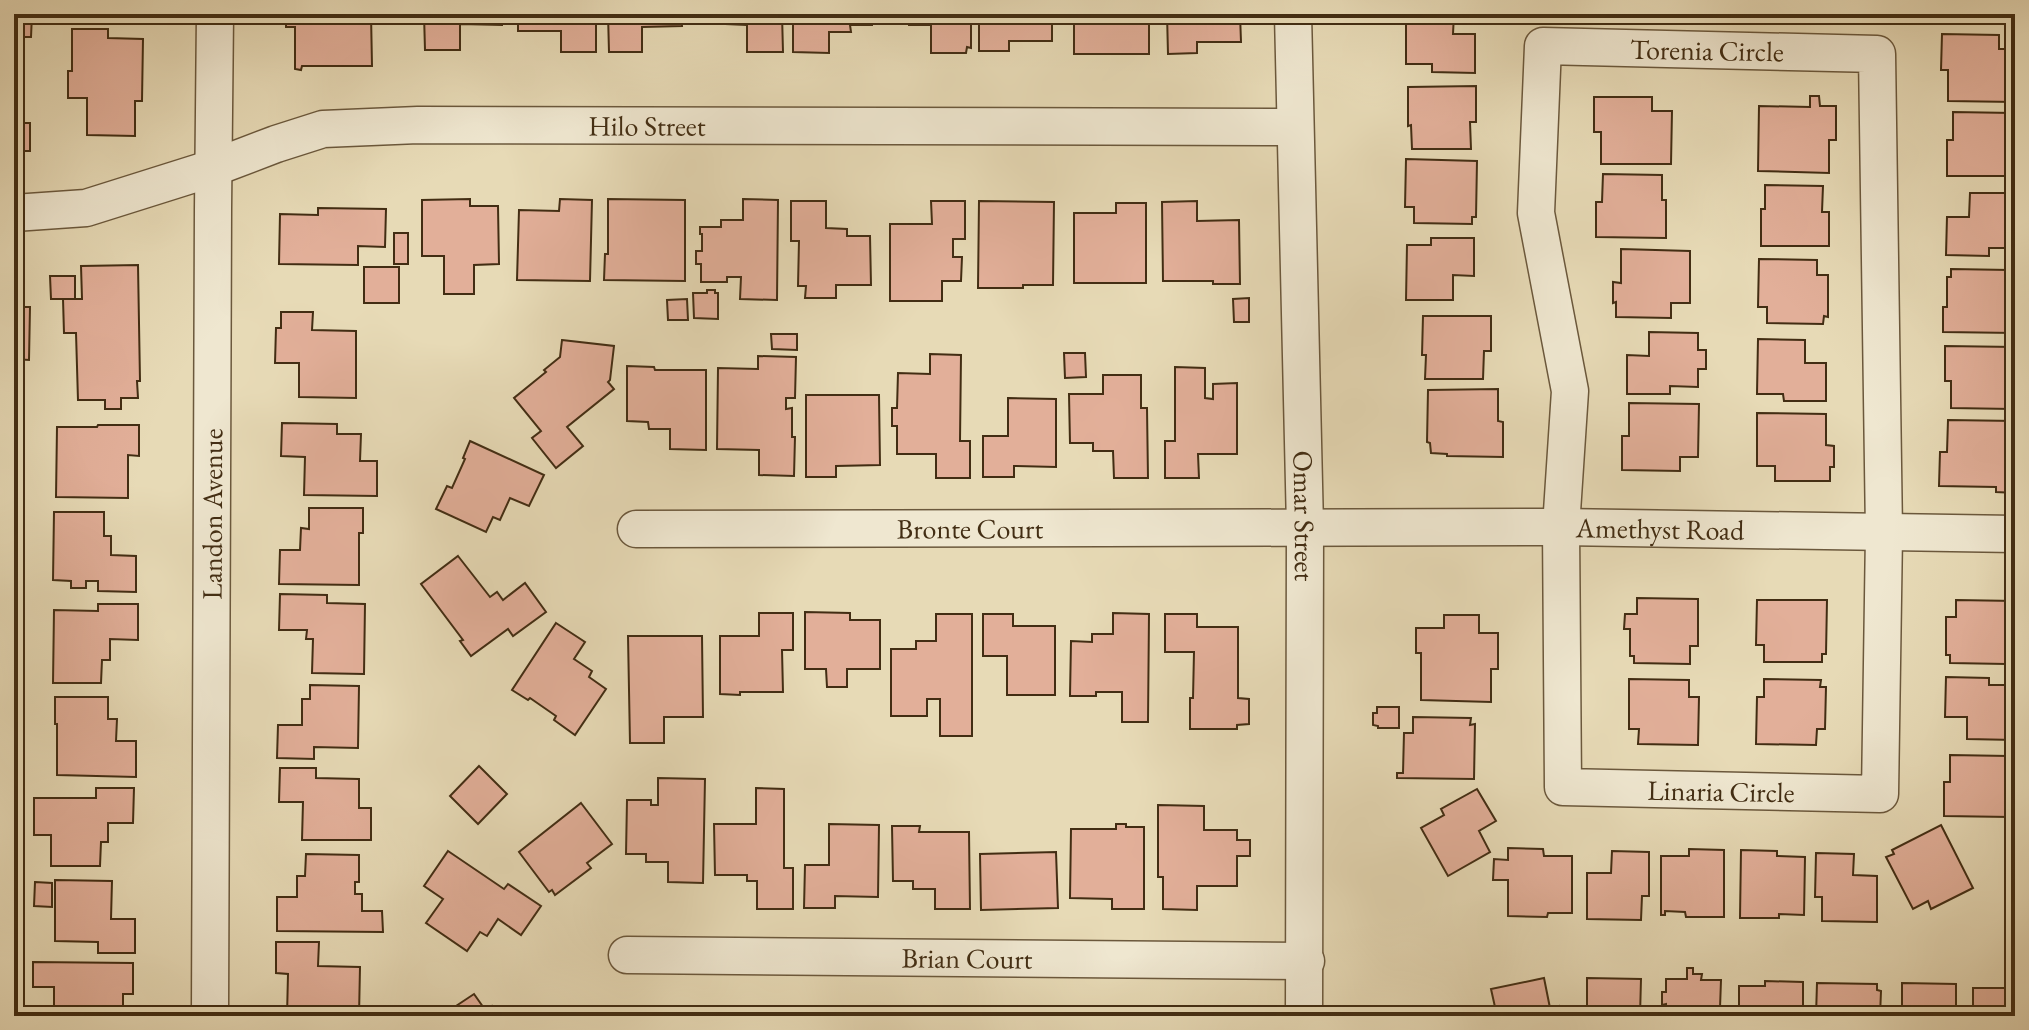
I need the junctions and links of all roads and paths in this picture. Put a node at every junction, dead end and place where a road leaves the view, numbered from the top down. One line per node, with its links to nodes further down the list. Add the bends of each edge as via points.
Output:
1 (215, 14): 4 (street, Landon Avenue)
2 (1293, 14): 3 (street, Omar Street)
3 (1294, 127): 4 (street, Hilo Street, via 402,125 323,129); 6 (street, Omar Street)
4 (213, 168): 5 (street, Hilo Street, via 86,208); 13 (street, Landon Avenue)
5 (14, 213)
6 (1305, 527): 7 (street, Amethyst Road); 8 (street, Bronte Court); 12 (street, Omar Street)
7 (1561, 527): 9 (street, Amethyst Road); 9 (street, Linaria Circle, via 1563,787 1880,794); 9 (street, Torenia Circle, via 1570,391 1536,213 1543,46 1877,54)
8 (636, 529)
9 (1884, 533): 10 (street, Amethyst Road)
10 (2015, 534)
11 (627, 955): 12 (street, Brian Court)
12 (1306, 961): 14 (street, Omar Street)
13 (210, 1016)
14 (1304, 1016)

